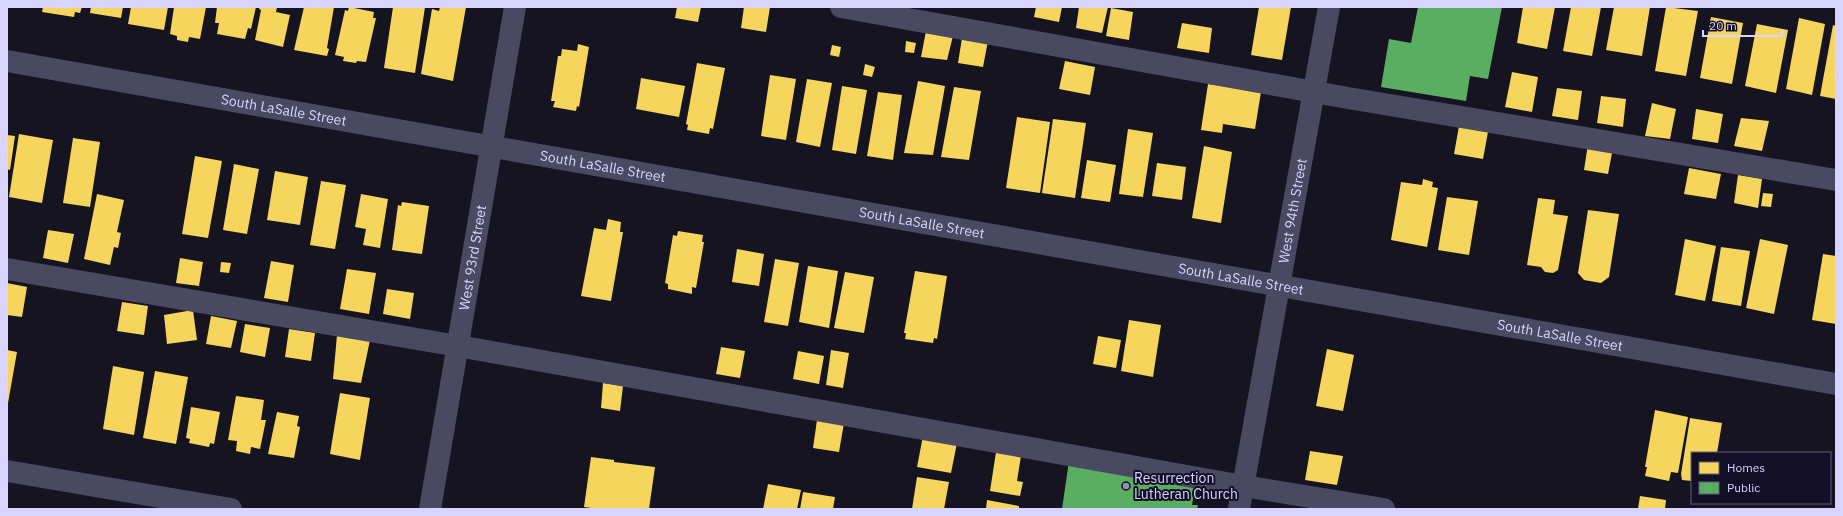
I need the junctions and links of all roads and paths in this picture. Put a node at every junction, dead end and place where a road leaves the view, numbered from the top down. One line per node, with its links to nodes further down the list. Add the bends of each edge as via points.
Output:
1 (515, 7): 6 (street, West 93rd Street)
2 (841, 7): 5 (street)
3 (1329, 7): 5 (street, West 94th Street)
4 (7, 61): 6 (street, South LaSalle Street)
5 (1314, 92): 7 (street); 9 (street, West 94th Street)
6 (491, 147): 9 (street, South LaSalle Street); 10 (street, West 93rd Street)
7 (1836, 180)
8 (7, 269): 10 (street)
9 (1279, 286): 11 (street, South LaSalle Street); 13 (street, West 94th Street)
10 (458, 346): 13 (street); 15 (street, West 93rd Street)
11 (1836, 384)
12 (7, 470): 14 (street)
13 (1243, 486): 16 (street, West 94th Street); 17 (street)
14 (231, 509)
15 (430, 509)
16 (1239, 509)
17 (1384, 509)

